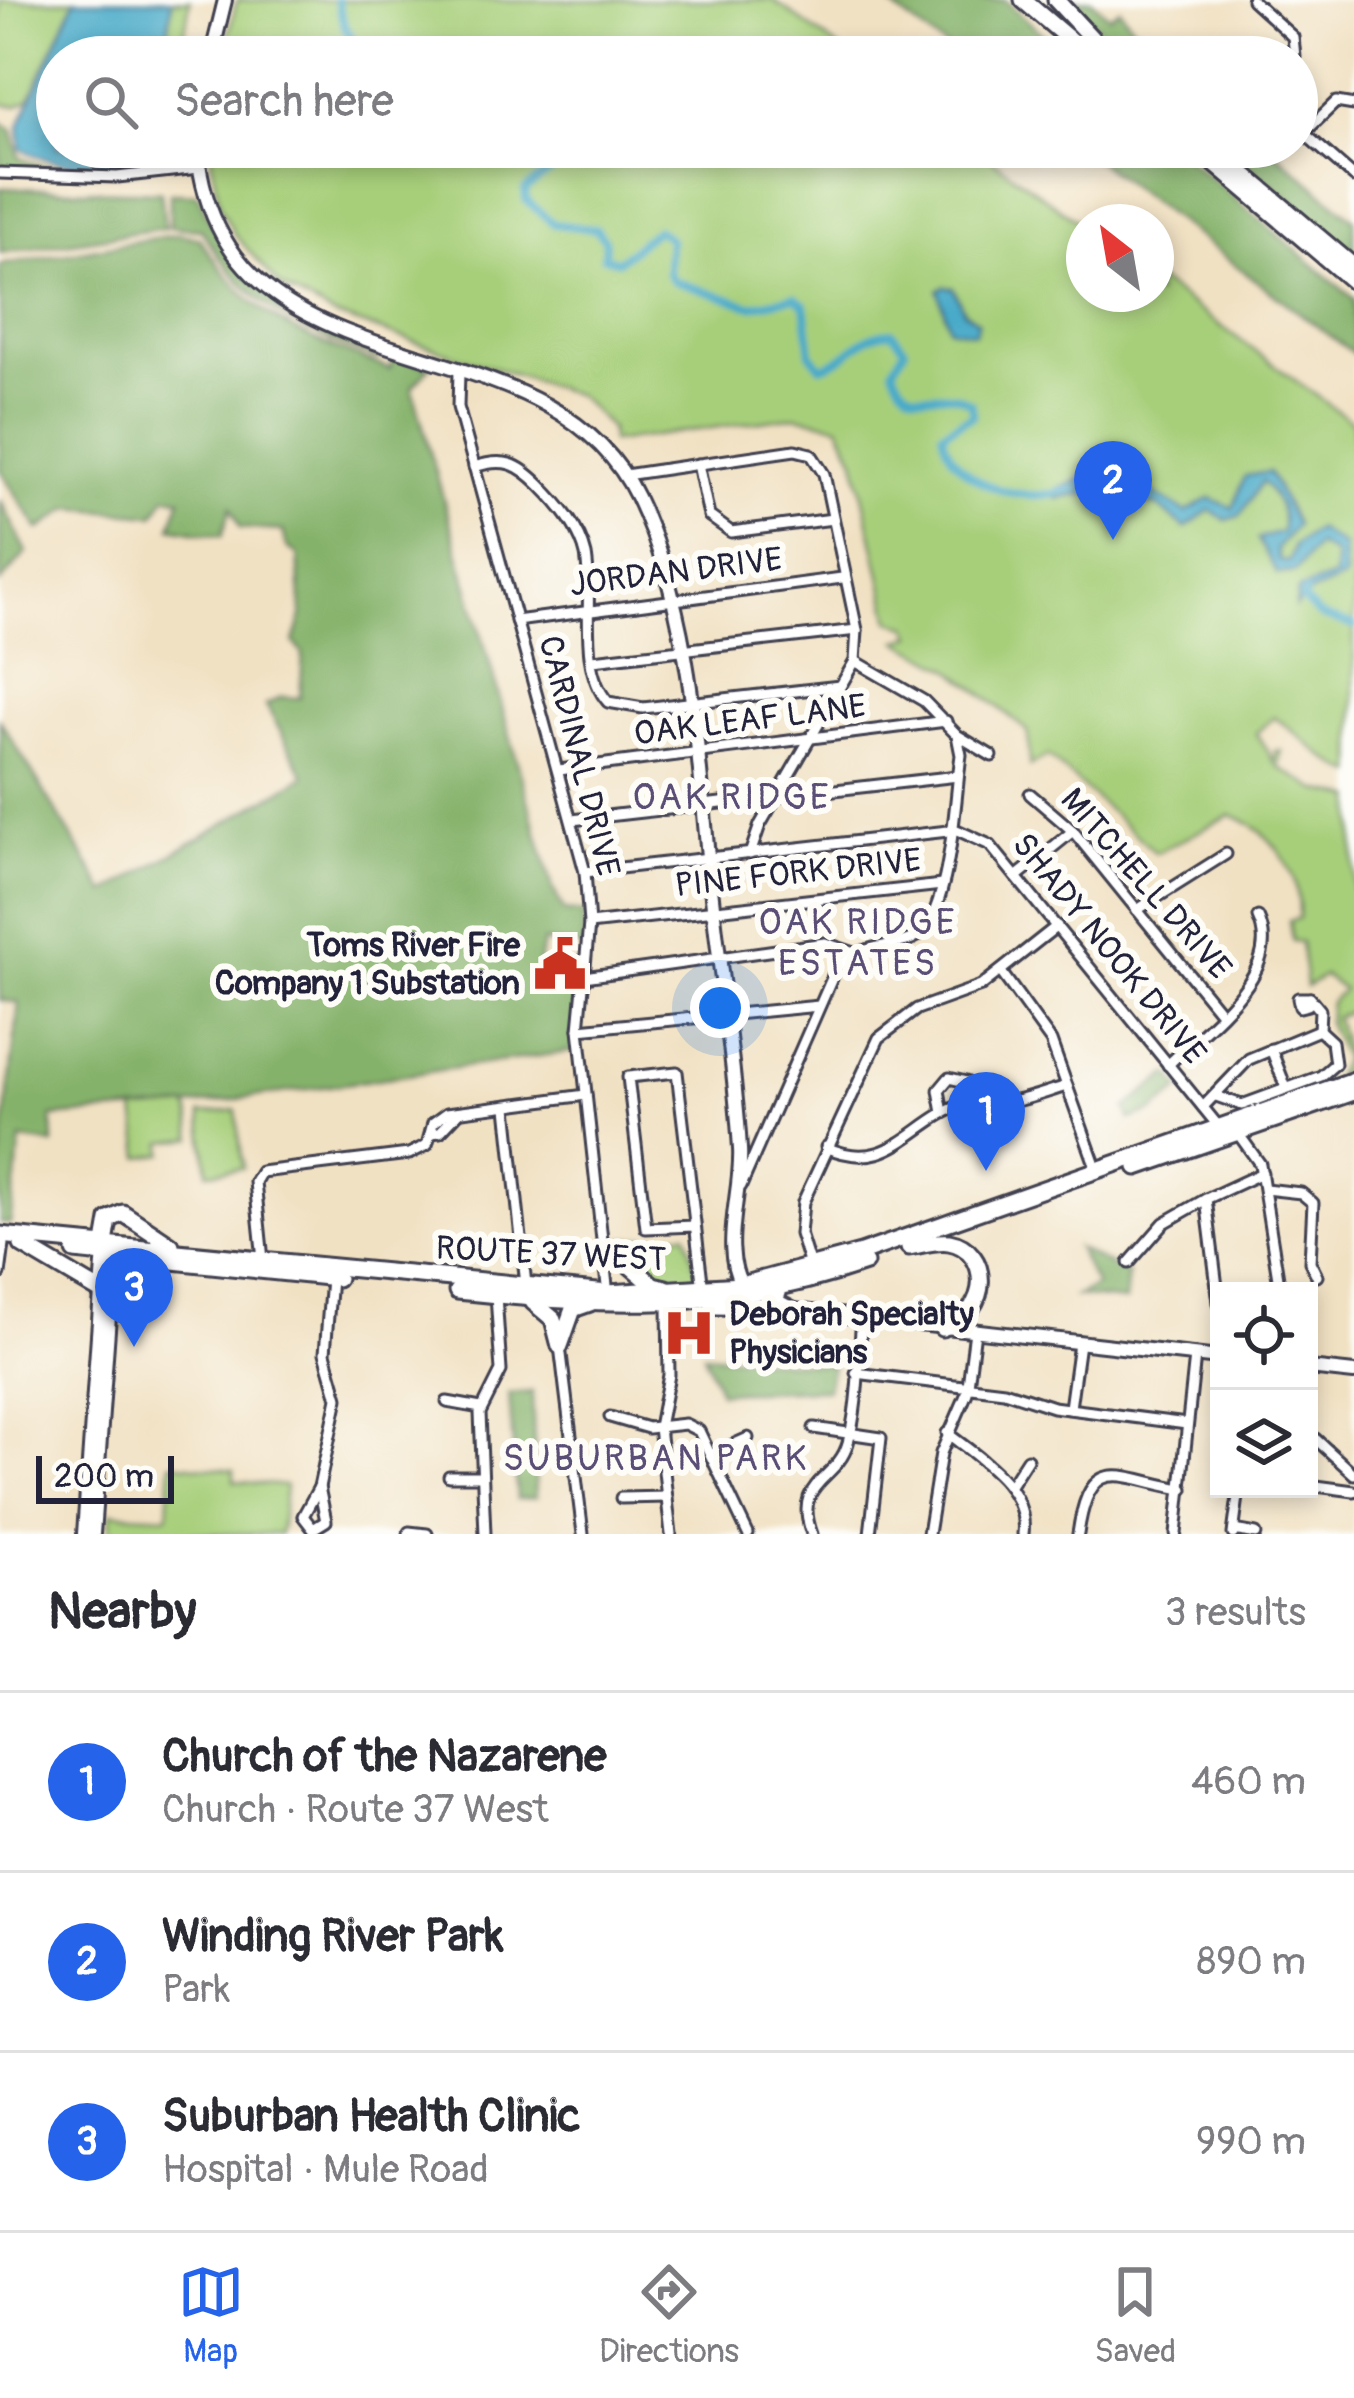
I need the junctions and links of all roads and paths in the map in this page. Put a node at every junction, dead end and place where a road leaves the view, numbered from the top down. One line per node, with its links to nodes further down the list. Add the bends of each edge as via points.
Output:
1 (225, 0): 5 (main road)
2 (1023, 0): 6 (highway)
3 (1056, 0): 7 (highway)
4 (1260, 2): 8 (street)
5 (216, 36)
6 (1065, 36)
7 (1089, 36)
8 (1292, 36)
9 (1354, 104): 10 (street, via 1336,102)
10 (1318, 116)
11 (1318, 146): 16 (street)
12 (199, 168): 15 (street, via 117,177); 19 (main road, via 216,225 266,290 309,318)
13 (1221, 168): 18 (highway)
14 (1237, 168): 17 (highway)
15 (0, 173)
16 (1354, 177)
17 (1354, 267)
18 (1354, 282)
19 (459, 372): 21 (street, CARDINAL DRIVE, via 458,406); 22 (main road, via 568,417)
20 (698, 464): 22 (street); 23 (street, via 806,451 824,474); 23 (street, via 705,508 731,532)
21 (474, 467): 26 (street, via 514,464 566,516 585,554); 27 (street, CARDINAL DRIVE)
22 (625, 475): 25 (main road)
23 (833, 519): 24 (street)
24 (842, 578): 25 (street, JORDAN DRIVE); 28 (street)
25 (670, 599): 26 (street, JORDAN DRIVE); 29 (main road)
26 (590, 609): 27 (street, JORDAN DRIVE); 30 (street)
27 (516, 620): 39 (street, CARDINAL DRIVE)
28 (857, 630): 29 (street); 31 (street)
29 (680, 650): 30 (street); 33 (main road)
30 (593, 660): 33 (street, via 598,690 613,705)
31 (855, 661): 32 (street); 34 (street)
32 (840, 686): 33 (street); 36 (street)
33 (689, 702): 37 (main road)
34 (946, 721): 35 (street); 36 (street, OAK LEAF LANE)
35 (957, 735): 38 (street); 40 (street)
36 (810, 738): 37 (street, OAK LEAF LANE); 42 (street)
37 (695, 752): 39 (street, OAK LEAF LANE); 43 (main road)
38 (992, 756)
39 (559, 770): 44 (street, CARDINAL DRIVE)
40 (958, 776): 42 (street); 46 (street)
41 (1030, 794): 45 (street, MITCHELL DRIVE)
42 (778, 795): 43 (street); 47 (street)
43 (702, 804): 44 (street); 49 (main road)
44 (572, 820): 50 (street, CARDINAL DRIVE)
45 (1073, 830): 51 (street); 54 (street, MITCHELL DRIVE)
46 (950, 831): 47 (street); 51 (street, SHADY NOOK DRIVE, via 983,839); 52 (street)
47 (750, 854): 49 (street)
48 (1226, 854): 54 (street)
49 (708, 858): 50 (street); 53 (main road)
50 (585, 872): 56 (street, CARDINAL DRIVE)
51 (1016, 877): 57 (street, SHADY NOOK DRIVE)
52 (942, 885): 53 (street, PINE FORK DRIVE); 58 (street, via 926,930)
53 (713, 909): 56 (street, PINE FORK DRIVE); 59 (main road)
54 (1137, 910): 64 (street, MITCHELL DRIVE)
55 (1258, 917): 64 (street, via 1267,940 1263,961)
56 (589, 923): 61 (street, CARDINAL DRIVE)
57 (1057, 926): 60 (street); 69 (street, SHADY NOOK DRIVE)
58 (855, 953): 59 (street, via 825,943); 63 (street, via 836,969)
59 (719, 958): 61 (street); 65 (main road)
60 (1001, 972): 71 (street, via 1044,1029); 82 (street, via 884,1031)
61 (584, 977): 66 (street, CARDINAL DRIVE)
62 (1310, 998): 67 (street, via 1320,1010)
63 (819, 1006): 65 (street); 86 (street)
64 (1220, 1012): 69 (street)
65 (726, 1015): 66 (street); 86 (main road)
66 (579, 1029): 73 (street, CARDINAL DRIVE)
67 (1319, 1030): 68 (street); 75 (street, via 1332,1042 1333,1067)
68 (1271, 1049): 74 (street, via 1249,1059); 75 (street)
69 (1168, 1065): 78 (street, SHADY NOOK DRIVE)
70 (1354, 1080): 75 (highway, ROUTE 37 WEST)
71 (1067, 1086): 76 (street, via 1014,1102); 83 (street)
72 (1354, 1092): 81 (highway, ROUTE 37 WEST)
73 (586, 1095): 77 (street); 94 (street, CARDINAL DRIVE)
74 (1216, 1096): 75 (street, via 1238,1106); 78 (street)
75 (1289, 1098): 80 (highway, ROUTE 37 WEST)
76 (979, 1100): 79 (street); 79 (street, via 966,1082 949,1078 939,1090)
77 (506, 1107): 95 (street, via 438,1117 427,1145 409,1154 261,1172 255,1182); 105 (street)
78 (1203, 1107): 80 (street, SHADY NOOK DRIVE)
79 (943, 1114): 82 (street, via 912,1139 862,1156)
80 (1220, 1127): 83 (highway, ROUTE 37 WEST)
81 (1237, 1132): 84 (street); 91 (highway, ROUTE 37 WEST)
82 (826, 1147): 97 (street, via 801,1214)
83 (1097, 1170): 97 (highway, ROUTE 37 WEST)
84 (1262, 1173): 85 (street); 87 (street)
85 (1265, 1189): 99 (street, via 1301,1193 1313,1203 1310,1262); 102 (street)
86 (739, 1191): 104 (main road, via 734,1236)
87 (1206, 1199): 96 (street, via 1165,1222); 101 (street)
88 (695, 1226): 88 (street, via 677,1071 628,1077 647,1230); 107 (street)
89 (1, 1241): 90 (highway, ROUTE 37 WEST); 92 (highway, ROUTE 37 WEST); 98 (street)
90 (22, 1246): 92 (highway, ROUTE 37 WEST); 108 (highway)
91 (909, 1247): 103 (highway, ROUTE 37 WEST); 114 (highway, via 950,1242 977,1269 976,1308)
92 (109, 1249): 93 (highway, ROUTE 37 WEST); 93 (highway, via 109,1220 130,1213 160,1241); 100 (highway, ROUTE 37 WEST); 108 (main road)
93 (190, 1252): 95 (highway, ROUTE 37 WEST)
94 (605, 1258): 107 (highway, via 620,1256 657,1286); 109 (street, CARDINAL DRIVE)
95 (263, 1259): 105 (highway, ROUTE 37 WEST)
96 (1129, 1263)
97 (811, 1269): 104 (highway, ROUTE 37 WEST)
98 (0, 1274)
99 (1317, 1276)
100 (331, 1278): 106 (highway, ROUTE 37 WEST); 142 (street, via 326,1353 338,1398)
101 (1216, 1282)
102 (1279, 1282)
103 (791, 1285): 104 (highway, ROUTE 37 WEST); 112 (highway, via 774,1298)
104 (744, 1290): 107 (highway, ROUTE 37 WEST); 111 (main road)
105 (525, 1291): 106 (highway, ROUTE 37 WEST); 109 (highway, ROUTE 37 WEST); 117 (highway, via 551,1315)
106 (496, 1294): 125 (street, via 502,1371)
107 (699, 1294): 109 (highway, ROUTE 37 WEST); 110 (highway, ROUTE 37 WEST); 111 (highway)
108 (104, 1296): 140 (main road)
109 (603, 1300): 110 (highway, ROUTE 37 WEST); 117 (highway, via 573,1309)
110 (668, 1305): 129 (street, via 669,1375)
111 (772, 1307): 112 (main road)
112 (793, 1311): 113 (main road)
113 (862, 1319): 114 (main road); 121 (street)
114 (941, 1328): 115 (main road)
115 (975, 1331): 116 (main road); 123 (street)
116 (1079, 1343): 118 (main road); 126 (street)
117 (560, 1346): 155 (street)
118 (1195, 1356): 119 (main road); 128 (street)
119 (1210, 1357)
120 (1318, 1369): 122 (main road)
121 (856, 1373): 123 (street); 131 (street)
122 (1354, 1373)
123 (968, 1387): 126 (street); 132 (street)
124 (447, 1402): 125 (street)
125 (481, 1408): 139 (street)
126 (1070, 1408): 128 (street)
127 (610, 1417): 129 (street)
128 (1186, 1424): 144 (street)
129 (659, 1427): 135 (street, via 691,1426); 146 (street)
130 (814, 1428): 131 (street)
131 (850, 1432): 158 (street, via 846,1449 810,1492); 159 (street, via 879,1436 883,1444)
132 (947, 1433): 143 (street); 160 (street)
133 (748, 1438): 135 (street)
134 (1318, 1441): 137 (street)
135 (712, 1454): 157 (street)
136 (1028, 1459): 143 (street)
137 (1354, 1474)
138 (449, 1476): 139 (street)
139 (482, 1476): 154 (street)
140 (93, 1483): 151 (main road); 152 (main road)
141 (1318, 1486): 145 (street)
142 (319, 1487)
143 (1009, 1487): 161 (street, via 1020,1503)
144 (1183, 1489): 162 (street, via 1101,1477 1084,1494); 163 (street)
145 (1354, 1491)
146 (667, 1497): 147 (street); 156 (street)
147 (621, 1498)
148 (1239, 1498): 150 (street)
149 (409, 1532): 153 (street)
150 (1233, 1532): 164 (street)
151 (84, 1534)
152 (93, 1534)
153 (427, 1534)
154 (484, 1534)
155 (583, 1534)
156 (671, 1534)
157 (748, 1534)
158 (812, 1534)
159 (870, 1534)
160 (928, 1534)
161 (1022, 1534)
162 (1078, 1534)
163 (1176, 1534)
164 (1256, 1534)

